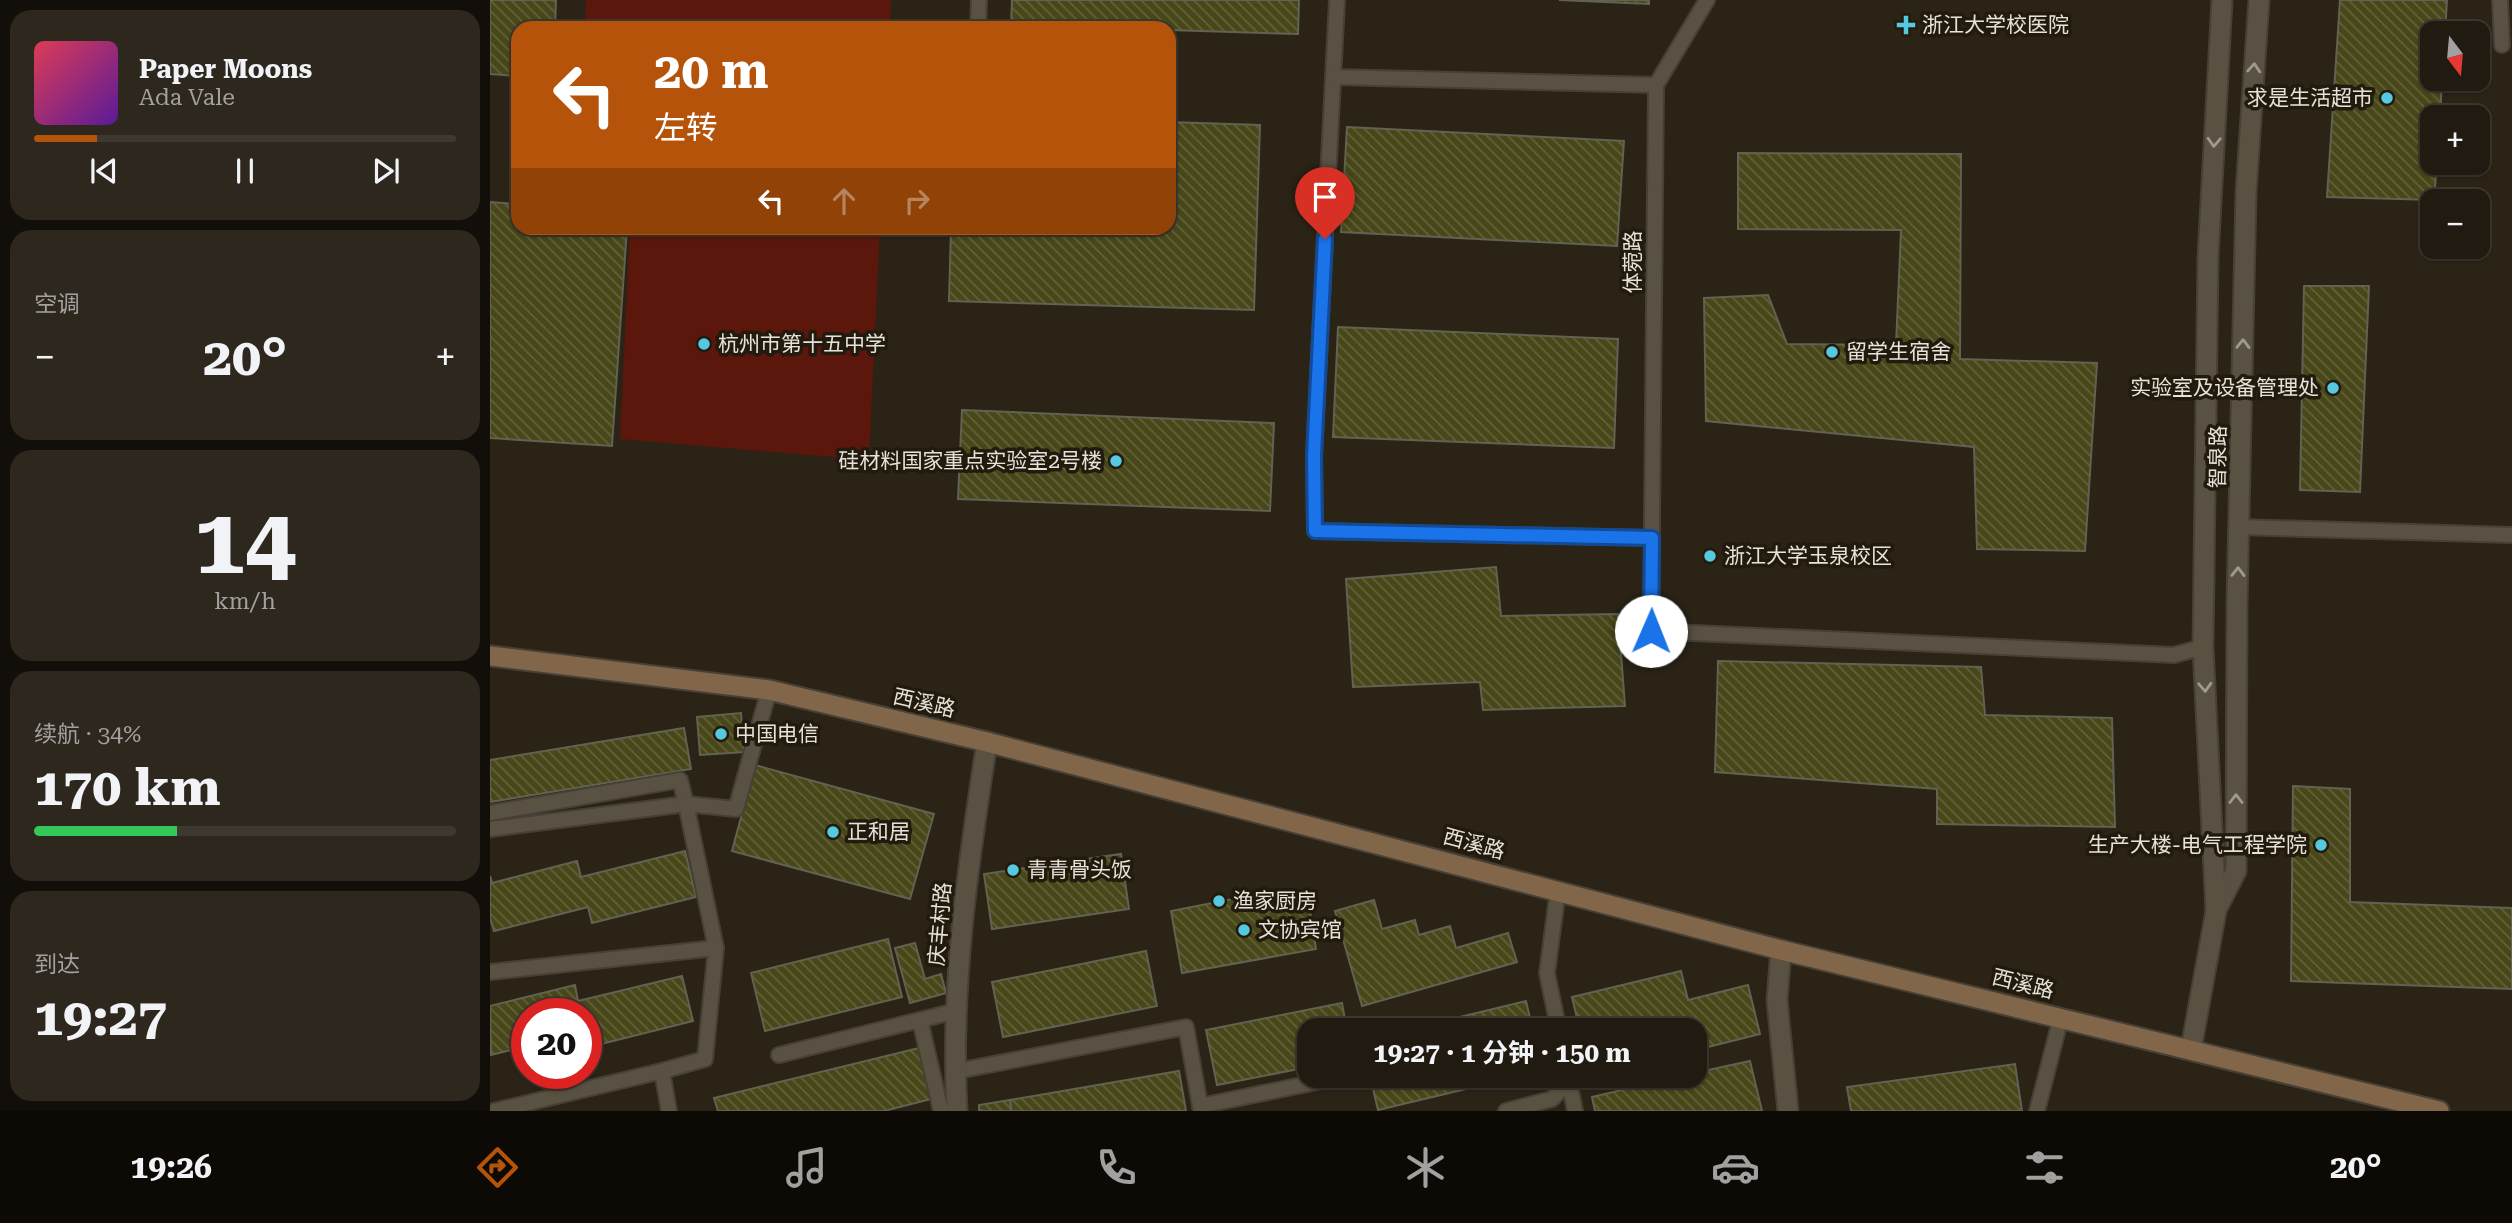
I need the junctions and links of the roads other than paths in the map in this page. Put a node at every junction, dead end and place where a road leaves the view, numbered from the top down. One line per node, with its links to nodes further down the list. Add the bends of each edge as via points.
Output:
1 (979, 0): 7 (lane)
2 (1337, 0): 9 (lane)
3 (1707, 0): 10 (lane)
4 (2222, 0): 14 (street, 智泉路, one-way to 14, via 2207,257)
5 (2259, 0): 11 (street, 智泉路, one-way to 5, via 2246,192)
6 (2500, 0): 8 (lane)
7 (978, 21)
8 (2502, 45)
9 (1334, 77): 10 (lane); 13 (lane, via 1314,456 1315,531)
10 (1656, 85): 13 (lane, 体菀路)
11 (2239, 527): 12 (lane); 22 (street, 智泉路, one-way to 11, via 2236,871)
12 (2512, 535)
13 (1652, 538): 14 (lane, 体菀路, via 1651,631 2175,655)
14 (2203, 647): 22 (street, 智泉路, one-way to 22)
15 (490, 656): 16 (main road, 西溪路)
16 (768, 690): 17 (main road, 西溪路); 18 (lane, via 736,809)
17 (987, 742): 21 (main road, 西溪路); 26 (street, 庆丰村路, via 970,855)
18 (686, 804): 19 (lane, via 680,780); 20 (lane); 23 (lane)
19 (490, 813)
20 (490, 829)
21 (1558, 890): 24 (main road, 西溪路); 28 (lane, via 1547,973)
22 (2216, 911): 30 (street, 智泉路)
23 (716, 948): 25 (lane); 32 (lane, via 705,1059)
24 (1781, 950): 27 (main road, 西溪路); 44 (street, via 1777,1000)
25 (490, 972)
26 (956, 1011): 29 (lane); 33 (street, 庆丰村路)
27 (2061, 1017): 30 (main road, 西溪路); 45 (lane)
28 (1556, 1018)
29 (920, 1020): 31 (lane); 40 (lane)
30 (2191, 1049): 46 (main road, 西溪路)
31 (779, 1055)
32 (662, 1071): 38 (lane); 39 (lane)
33 (957, 1071): 37 (lane, via 1186,1027); 41 (street, 庆丰村路)
34 (1297, 1087): 37 (lane)
35 (1561, 1088): 42 (lane, via 1552,1099)
36 (1570, 1088): 43 (lane)
37 (1201, 1108)
38 (494, 1111)
39 (669, 1111)
40 (940, 1111)
41 (957, 1111)
42 (1506, 1111)
43 (1575, 1111)
44 (1788, 1111)
45 (2037, 1111)
46 (2439, 1111)

